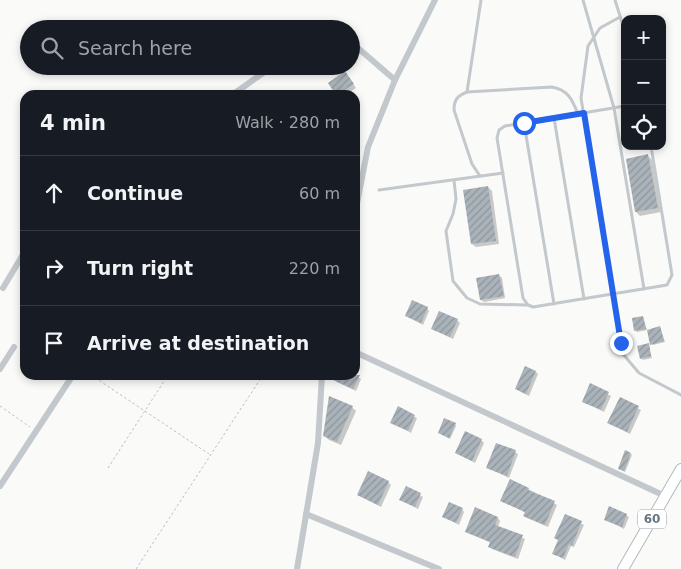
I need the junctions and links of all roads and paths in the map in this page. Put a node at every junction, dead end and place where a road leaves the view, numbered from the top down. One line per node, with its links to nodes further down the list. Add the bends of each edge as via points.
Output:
1 (435, 0): 10 (street)
2 (481, 0): 12 (lane)
3 (583, 0): 7 (lane)
4 (615, 0): 5 (lane)
5 (620, 17): 6 (lane); 7 (lane, via 600,28)
6 (621, 20)
7 (593, 36): 14 (lane); 15 (lane, via 588,46 582,88)
8 (360, 50): 10 (street)
9 (260, 75): 11 (street)
10 (394, 80): 23 (street, via 368,146)
11 (239, 90)
12 (467, 92): 16 (lane, via 552,87 569,94); 21 (lane, via 458,96 454,110 472,164)
13 (621, 107): 14 (lane)
14 (614, 108): 15 (lane); 27 (lane)
15 (584, 113): 16 (lane); 28 (lane)
16 (578, 114): 17 (lane)
17 (554, 118): 18 (lane); 29 (lane)
18 (524, 123): 20 (lane, via 499,130 497,138); 30 (lane)
19 (653, 150): 27 (lane, via 672,278 667,286)
20 (503, 173): 21 (lane); 31 (lane, via 523,298)
21 (480, 176): 22 (lane)
22 (454, 180): 24 (lane); 31 (lane, via 456,199 446,231 453,281 468,298 480,304)
23 (360, 188)
24 (379, 190)
25 (20, 259): 26 (street)
26 (3, 288)
27 (644, 289): 28 (lane)
28 (615, 294): 29 (lane); 40 (lane, via 623,354 639,373)
29 (584, 299): 30 (lane)
30 (554, 304): 31 (lane)
31 (528, 305)
32 (14, 348): 34 (street)
33 (360, 354): 48 (street)
34 (0, 369)
35 (70, 380): 43 (street)
36 (98, 380): 42 (path)
37 (165, 380): 42 (path)
38 (260, 380): 44 (path)
39 (322, 380): 49 (street, via 318,443)
40 (681, 395)
41 (0, 406): 43 (path)
42 (145, 411): 44 (path); 45 (path)
43 (37, 431): 47 (street)
44 (210, 454): 50 (path)
45 (108, 468)
46 (681, 468): 48 (highway, 60)
47 (0, 486)
48 (666, 496): 53 (highway, 60)
49 (306, 514): 51 (street); 52 (street)
50 (136, 569)
51 (297, 569)
52 (439, 569)
53 (623, 569)

